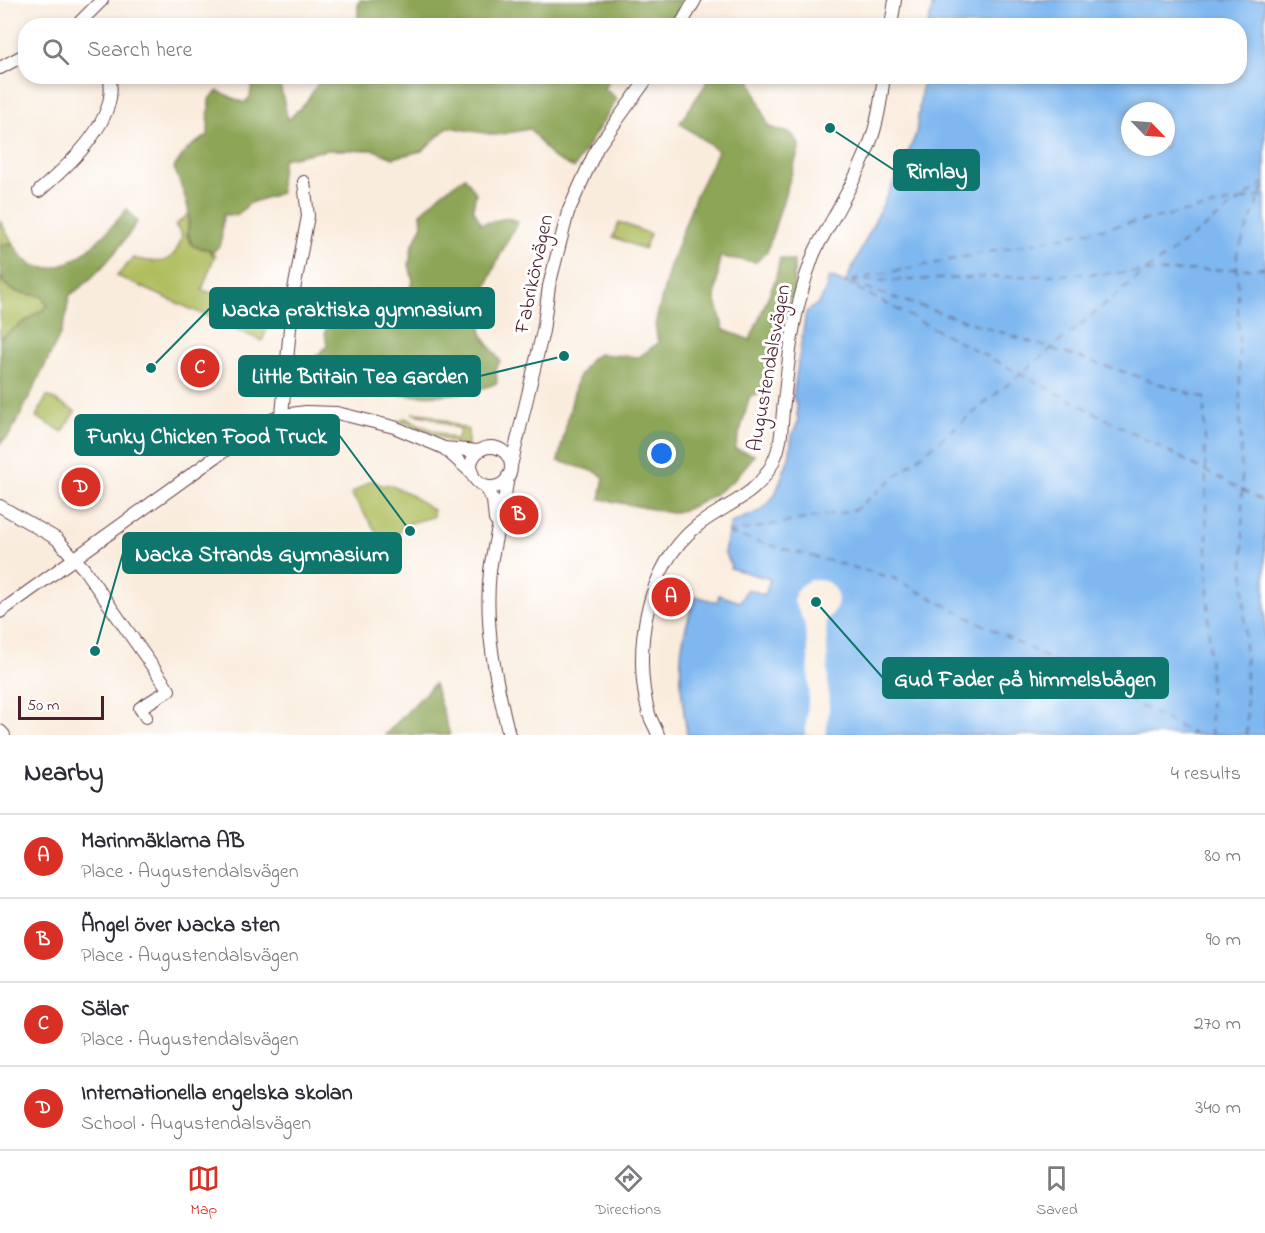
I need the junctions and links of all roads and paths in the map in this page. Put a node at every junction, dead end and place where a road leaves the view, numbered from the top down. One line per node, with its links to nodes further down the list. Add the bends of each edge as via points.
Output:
1 (102, 0): 4 (street)
2 (695, 0): 5 (street)
3 (895, 0): 6 (street)
4 (84, 18)
5 (685, 18)
6 (892, 18)
7 (18, 58): 8 (street)
8 (0, 68)
9 (109, 84): 13 (street, via 110,99 104,115 73,161)
10 (643, 84): 15 (street, Fabrikörvägen, via 597,148 568,212)
11 (883, 84): 30 (street, Augustendalsvägen, via 870,143 813,255 800,297 783,405 782,440 776,458 757,487 689,533 657,581 647,617 642,676)
12 (304, 182): 14 (street, via 308,216 293,295)
13 (39, 191)
14 (282, 415): 17 (street, via 337,413 422,437); 24 (street)
15 (520, 427): 16 (street); 19 (street, Fabrikörvägen)
16 (494, 447): 18 (street); 19 (street, via 504,451)
17 (444, 448): 18 (street); 20 (street)
18 (478, 451): 20 (street, via 471,461)
19 (510, 471): 21 (street, via 505,481); 23 (street)
20 (472, 473): 21 (street)
21 (484, 486): 23 (street, via 494,500)
22 (0, 506): 24 (street, via 49,533)
23 (496, 531): 29 (street, via 489,579 489,616)
24 (74, 558): 25 (street); 26 (street, via 170,690 140,708)
25 (0, 612)
26 (146, 717)
27 (0, 731): 28 (street)
28 (4, 735)
29 (509, 735)
30 (658, 735)

